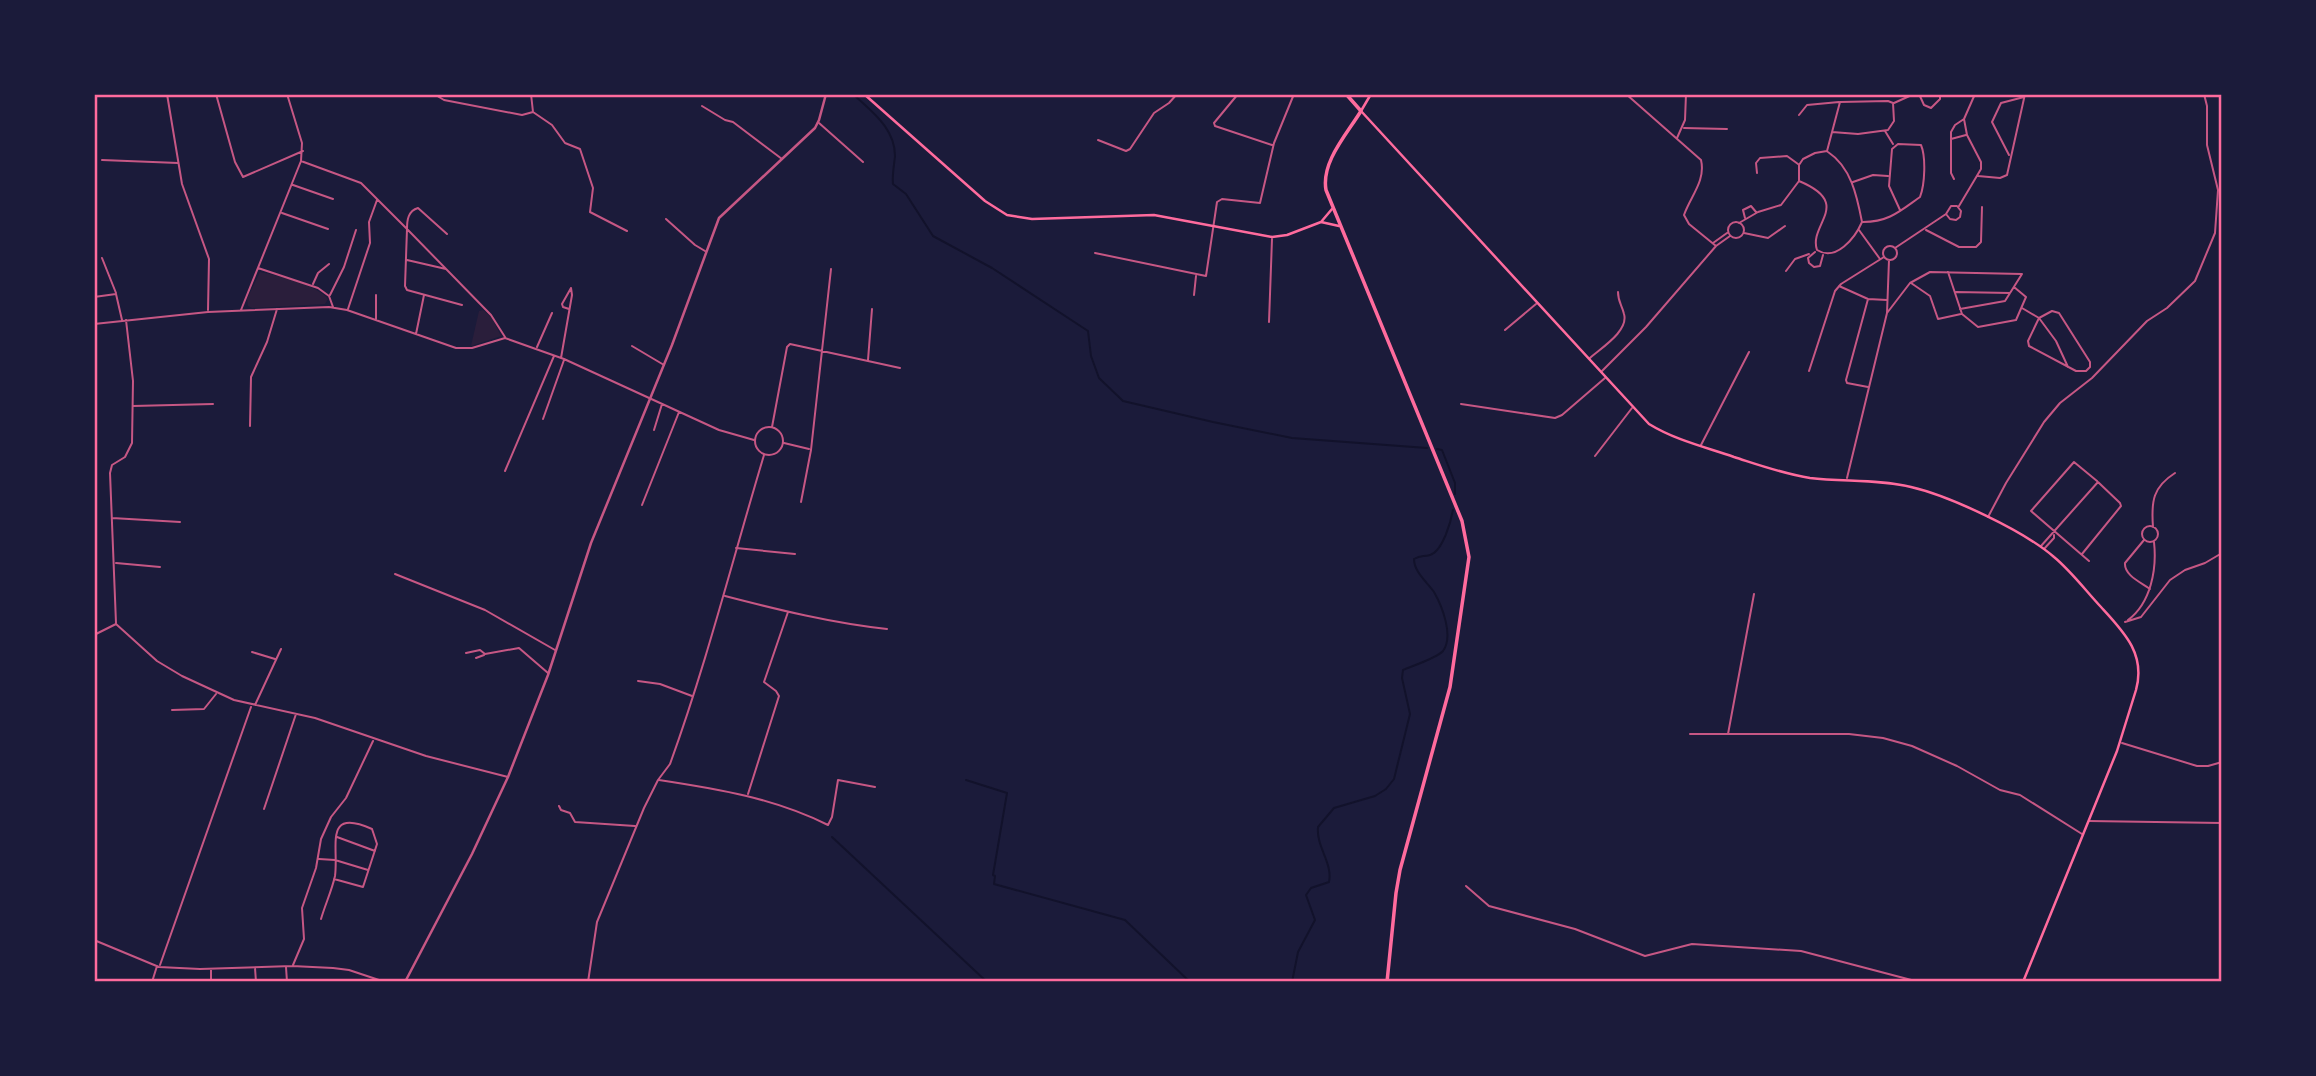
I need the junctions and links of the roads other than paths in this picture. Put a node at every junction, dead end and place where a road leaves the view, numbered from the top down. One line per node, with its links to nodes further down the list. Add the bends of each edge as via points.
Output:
1 (167, 94): 46 (street)
2 (216, 94): 39 (street, via 234,162 243,177)
3 (287, 94): 39 (street)
4 (434, 94): 25 (street, via 516,114)
5 (531, 94): 25 (street)
6 (826, 94): 28 (street)
7 (864, 94): 69 (main road, via 1007,215 1032,219 1145,214)
8 (1177, 94): 35 (street, via 1154,113 1130,149)
9 (1238, 94): 38 (street, via 1215,127)
10 (1294, 94): 38 (street)
11 (1346, 94): 24 (highway)
12 (1371, 94): 24 (main road)
13 (1626, 94): 34 (street)
14 (1686, 94): 29 (street)
15 (1914, 94): 22 (street)
16 (1919, 94): 17 (street, via 1931,108)
17 (1940, 94)
18 (1975, 94): 27 (street)
19 (2204, 94): 178 (street, via 2207,145 2218,190 2215,233 2195,281 2147,321 2092,379 2060,403)
20 (2025, 96): 41 (street); 41 (street, via 2001,103 1993,118)
21 (1840, 102): 22 (street); 26 (street, via 1810,104); 32 (street)
22 (1893, 103): 31 (street, via 1892,126)
23 (702, 106): 42 (street, via 733,122)
24 (1361, 111): 59 (highway, via 1326,173); 117 (main road)
25 (533, 112): 77 (street, via 565,143 580,149 593,188 590,212)
26 (1799, 115)
27 (1964, 118): 33 (street); 36 (street, via 1952,128)
28 (818, 122): 42 (street); 45 (street)
29 (1682, 128): 30 (street); 34 (street)
30 (1727, 129)
31 (1885, 130): 32 (street); 37 (street)
32 (1832, 132): 40 (street)
33 (1967, 135): 36 (street); 50 (street, via 1981,162)
34 (1676, 138): 82 (street, via 1703,166 1685,221)
35 (1098, 140)
36 (1950, 140): 51 (street)
37 (1894, 145): 49 (street); 60 (street, via 1916,144 1923,149 1922,193)
38 (1273, 146): 69 (street, via 1260,203 1220,199)
39 (303, 151): 44 (street)
40 (1827, 151): 47 (street, via 1808,155); 53 (street, via 1843,164)
41 (2010, 157): 50 (street, via 2005,177)
42 (783, 159): 85 (street, via 725,210)
43 (102, 160): 46 (street)
44 (302, 162): 54 (street); 56 (street, via 355,179)
45 (863, 162)
46 (177, 163): 127 (street, via 209,259)
47 (1799, 165): 48 (street, via 1787,156 1760,158); 52 (street)
48 (1757, 173)
49 (1889, 176): 53 (street); 60 (street)
50 (1979, 176): 58 (street)
51 (1954, 179)
52 (1799, 181): 62 (street, via 1781,205); 86 (street, via 1819,190 1824,200 1825,219 1815,242)
53 (1851, 182): 67 (street)
54 (292, 185): 55 (street); 61 (street)
55 (334, 199)
56 (378, 200): 73 (street); 126 (street, via 369,222 370,243)
57 (1982, 206): 76 (street, via 1981,242 1976,247 1958,247)
58 (1959, 207): 63 (street, via 1949,207); 63 (street, via 1958,219)
59 (1332, 209): 66 (main road); 70 (highway)
60 (1900, 210): 67 (street, via 1879,222)
61 (281, 212): 72 (street); 96 (street)
62 (1756, 212): 65 (street); 65 (street, via 1746,207)
63 (1947, 214): 76 (street)
64 (666, 219): 85 (street)
65 (1745, 219): 68 (street)
66 (1321, 222): 70 (main road); 81 (main road)
67 (1862, 222): 74 (street)
68 (1739, 223): 78 (street); 80 (street, via 1731,224)
69 (1213, 226): 81 (main road); 101 (street, via 1206,275)
70 (1339, 226): 252 (highway, via 1462,521 1469,557 1450,687 1396,893)
71 (1785, 226): 78 (street, via 1768,238)
72 (328, 229)
73 (407, 229): 79 (street, via 408,217 418,208); 92 (street); 97 (street)
74 (1859, 229): 89 (street, via 1846,245); 93 (street)
75 (356, 230): 113 (street)
76 (1925, 230): 84 (street)
77 (627, 231)
78 (1743, 233): 80 (street, via 1737,238)
79 (447, 234)
80 (1729, 234): 82 (street); 83 (street)
81 (1272, 237): 134 (street)
82 (1713, 243): 83 (street)
83 (1716, 246): 151 (street)
84 (1895, 248): 90 (street, via 1885,247); 94 (street, via 1896,257)
85 (706, 251): 147 (street)
86 (1818, 251): 88 (street); 89 (street)
87 (1095, 253): 101 (street)
88 (1811, 253): 89 (street, via 1809,263 1814,267 1820,266); 99 (street, via 1795,259)
89 (1823, 254)
90 (1884, 257): 93 (street); 94 (street)
91 (102, 258): 109 (street)
92 (406, 259): 97 (street); 111 (street, via 405,289)
93 (1880, 259): 104 (street)
94 (1889, 260): 116 (street)
95 (329, 264): 103 (street, via 317,273)
96 (258, 268): 103 (street); 125 (street)
97 (446, 269): 138 (street, via 491,314)
98 (831, 269): 141 (street)
99 (1786, 271)
100 (1948, 271): 102 (street, via 1930,272); 105 (street, via 2022,273); 107 (street)
101 (1197, 275): 112 (street)
102 (1910, 283): 129 (street); 130 (street, via 1930,296 1939,320)
103 (312, 286): 113 (street)
104 (1839, 286): 115 (street); 150 (street)
105 (2014, 287): 108 (street); 121 (street, via 2026,297)
106 (1618, 292): 145 (street, via 1623,327)
107 (1955, 292): 108 (street); 124 (street)
108 (2011, 293): 124 (street, via 2005,301)
109 (116, 294): 114 (street); 132 (street)
110 (376, 295): 133 (street)
111 (424, 295): 118 (street); 137 (street)
112 (1194, 295)
113 (329, 296): 120 (street)
114 (94, 297)
115 (1868, 299): 116 (street); 153 (street, via 1846,380)
116 (1888, 300): 129 (street)
117 (1536, 303): 136 (street); 145 (main road)
118 (462, 305)
119 (277, 308): 120 (street); 125 (street); 162 (street, via 251,377)
120 (333, 308): 126 (street)
121 (2022, 308): 130 (street, via 2014,321 1980,327); 131 (street)
122 (570, 309): 122 (street, via 562,304 572,288); 144 (street)
123 (872, 309): 146 (street)
124 (1960, 309): 130 (street)
125 (242, 310): 127 (street)
126 (347, 310): 133 (street)
127 (208, 312): 132 (street)
128 (552, 313): 140 (street)
129 (1887, 313): 153 (street)
130 (1962, 314)
131 (2039, 318): 148 (street); 148 (street, via 2029,346); 148 (street, via 2052,311 2059,313 2091,364 2080,373)
132 (123, 319): 135 (street); 158 (street)
133 (376, 320): 137 (street)
134 (1269, 322)
135 (94, 324)
136 (1505, 330)
137 (416, 335): 138 (street, via 461,348)
138 (505, 338): 140 (street)
139 (632, 346): 147 (street)
140 (537, 349): 143 (street)
141 (820, 351): 146 (street); 163 (street, via 788,345); 168 (street)
142 (1749, 352): 167 (street)
143 (554, 355): 144 (street); 171 (street)
144 (563, 359): 154 (street); 161 (street)
145 (1589, 359): 151 (main road)
146 (868, 361): 149 (street)
147 (664, 365): 154 (street)
148 (2068, 367)
149 (900, 368)
150 (1809, 371)
151 (1602, 372): 152 (main road)
152 (1606, 377): 157 (street, via 1555,418); 159 (main road)
153 (1869, 387): 173 (street)
154 (650, 397): 155 (street); 203 (street, via 591,543)
155 (662, 403): 160 (street); 164 (street)
156 (212, 404): 158 (street)
157 (1461, 404)
158 (134, 406): 177 (street, via 130,450 110,468)
159 (1633, 407): 167 (main road, via 1659,430); 170 (street)
160 (680, 411): 165 (street); 176 (street)
161 (543, 419)
162 (250, 426)
163 (772, 427): 165 (street, via 760,429); 166 (street, via 782,435)
164 (654, 430)
165 (754, 440): 169 (street)
166 (783, 443): 168 (street); 169 (street, via 776,453)
167 (1701, 446): 173 (main road, via 1800,476)
168 (811, 450): 175 (street)
169 (764, 454): 184 (street)
170 (1595, 456)
171 (505, 471)
172 (2175, 472): 180 (street, via 2158,486 2152,505)
173 (1847, 480): 178 (main road, via 1910,487)
174 (2098, 482): 181 (street); 181 (street, via 2073,462 2031,509); 188 (street, via 2121,506)
175 (801, 502)
176 (642, 505)
177 (112, 518): 179 (street); 190 (street)
178 (1987, 518): 185 (main road)
179 (180, 522)
180 (2153, 527): 182 (street, via 2143,529); 183 (street, via 2158,535)
181 (2055, 533): 185 (street); 188 (street)
182 (2144, 540): 183 (street); 193 (street, via 2124,567)
183 (2154, 542): 193 (street)
184 (736, 548): 187 (street); 195 (street)
185 (2042, 548): 199 (main road)
186 (2221, 553): 197 (street, via 2170,580 2141,617)
187 (795, 554)
188 (2082, 554): 189 (street)
189 (2089, 561)
190 (114, 563): 191 (street); 198 (street)
191 (160, 567)
192 (395, 574): 203 (street, via 485,610)
193 (2150, 589): 197 (street, via 2141,607)
194 (1754, 594): 217 (street)
195 (724, 596): 196 (street); 212 (street)
196 (788, 612): 200 (street); 224 (street, via 764,682 779,696)
197 (2125, 622): 199 (street)
198 (116, 624): 201 (street); 211 (street, via 158,661)
199 (2119, 627): 219 (main road, via 2136,652 2140,670)
200 (887, 629)
201 (94, 635)
202 (281, 649): 208 (street)
203 (556, 650): 209 (street)
204 (252, 652): 208 (street)
205 (466, 653): 206 (street)
206 (485, 654): 207 (street); 209 (street, via 519,648)
207 (476, 658)
208 (276, 659): 213 (street)
209 (548, 673): 221 (street)
210 (638, 681): 212 (street)
211 (217, 693): 213 (street); 214 (street, via 204,709)
212 (693, 696): 222 (street, via 670,764)
213 (253, 706): 215 (street); 242 (street)
214 (172, 710)
215 (296, 713): 218 (street); 226 (street)
216 (1690, 734): 217 (street)
217 (1728, 734): 230 (street, via 1860,735 1912,746 2000,790 2020,795)
218 (374, 739): 221 (street); 233 (street, via 346,798 324,830)
219 (2120, 742): 220 (street, via 2197,766); 227 (main road)
220 (2221, 762)
221 (508, 776): 250 (street)
222 (658, 779): 224 (street); 229 (street)
223 (875, 787): 224 (street, via 838,780 828,825)
224 (748, 795)
225 (559, 806): 229 (street, via 575,822)
226 (264, 809)
227 (2088, 821): 228 (street); 230 (main road)
228 (2221, 823)
229 (636, 826): 251 (street, via 597,922)
230 (2082, 835): 254 (main road)
231 (336, 836): 232 (street); 232 (street, via 347,822 354,821 372,829); 234 (street)
232 (375, 851): 235 (street)
233 (318, 859): 234 (street); 241 (street, via 303,908 304,939)
234 (335, 860): 235 (street); 236 (street)
235 (368, 870): 236 (street, via 363,887)
236 (334, 879): 238 (street)
237 (1466, 886): 253 (street, via 1489,906 1575,929 1645,956 1692,944 1801,951)
238 (321, 919)
239 (94, 940): 242 (street)
240 (286, 966): 241 (street); 243 (street); 248 (street)
241 (292, 966): 249 (street, via 349,970)
242 (158, 967): 244 (street); 245 (street)
243 (255, 967): 244 (street); 247 (street)
244 (211, 969): 246 (street)
245 (152, 982)
246 (211, 982)
247 (256, 982)
248 (287, 982)
249 (385, 982)
250 (405, 982)
251 (588, 982)
252 (1387, 982)
253 (1919, 982)
254 (2023, 982)

